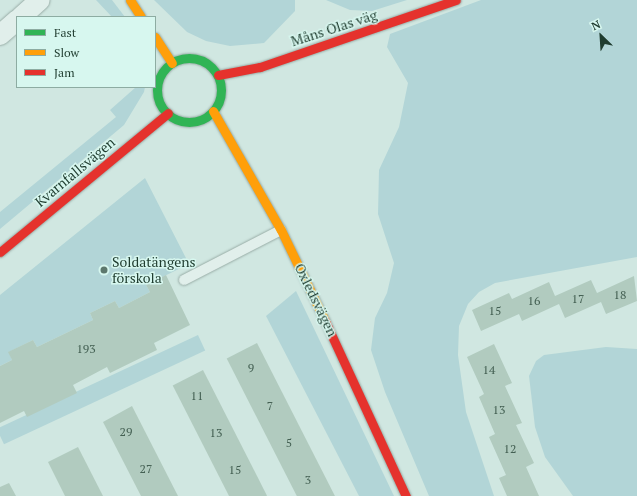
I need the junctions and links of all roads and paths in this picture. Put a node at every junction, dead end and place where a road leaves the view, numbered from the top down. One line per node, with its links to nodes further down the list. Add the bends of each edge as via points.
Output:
1 (40, 0): 4 (street)
2 (130, 0): 5 (street)
3 (456, 0): 10 (street, Måns Olas väg, via 260,67)
4 (22, 16)
5 (140, 16)
6 (16, 21): 7 (street)
7 (0, 35)
8 (156, 39): 9 (street)
9 (172, 63): 10 (street, via 198,59); 12 (street, via 162,73 158,87 160,102)
10 (218, 75): 11 (street, via 221,94)
11 (213, 111): 12 (street, via 191,122); 13 (street, Oxledsvägen)
12 (168, 113): 14 (street, Kvarnfallsvägen)
13 (281, 230): 15 (lane); 16 (street, Oxledsvägen, via 364,400)
14 (0, 252)
15 (184, 280)
16 (406, 496)

